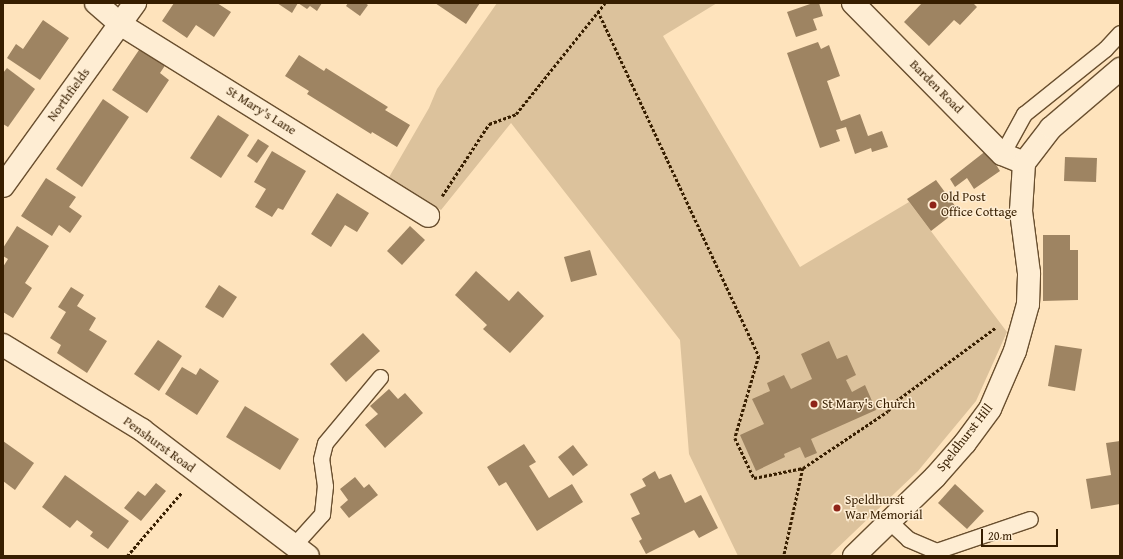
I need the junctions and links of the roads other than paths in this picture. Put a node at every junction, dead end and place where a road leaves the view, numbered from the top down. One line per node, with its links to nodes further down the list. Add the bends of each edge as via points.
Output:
1 (96, 3): 4 (street, St Mary's Lane)
2 (135, 3): 4 (street, Northfields)
3 (853, 3): 7 (street, Barden Road)
4 (120, 24): 9 (street, Northfields); 10 (street, St Mary's Lane)
5 (1120, 33): 7 (lane, via 1105,49 1024,114)
6 (1120, 69): 8 (street, via 1050,128)
7 (1002, 154): 8 (street, Barden Road)
8 (1024, 163): 14 (street, Speldhurst Hill, via 1021,211 1029,273 1028,304 1015,351 990,409 935,477)
9 (3, 186)
10 (428, 216)
11 (3, 345): 15 (street, Penshurst Road, via 142,430)
12 (380, 377): 15 (lane, via 324,443 321,459 325,486 322,514)
13 (1030, 519): 14 (lane, via 936,551 908,539)
14 (890, 522): 16 (street, Speldhurst Hill)
15 (301, 551)
16 (854, 556)

